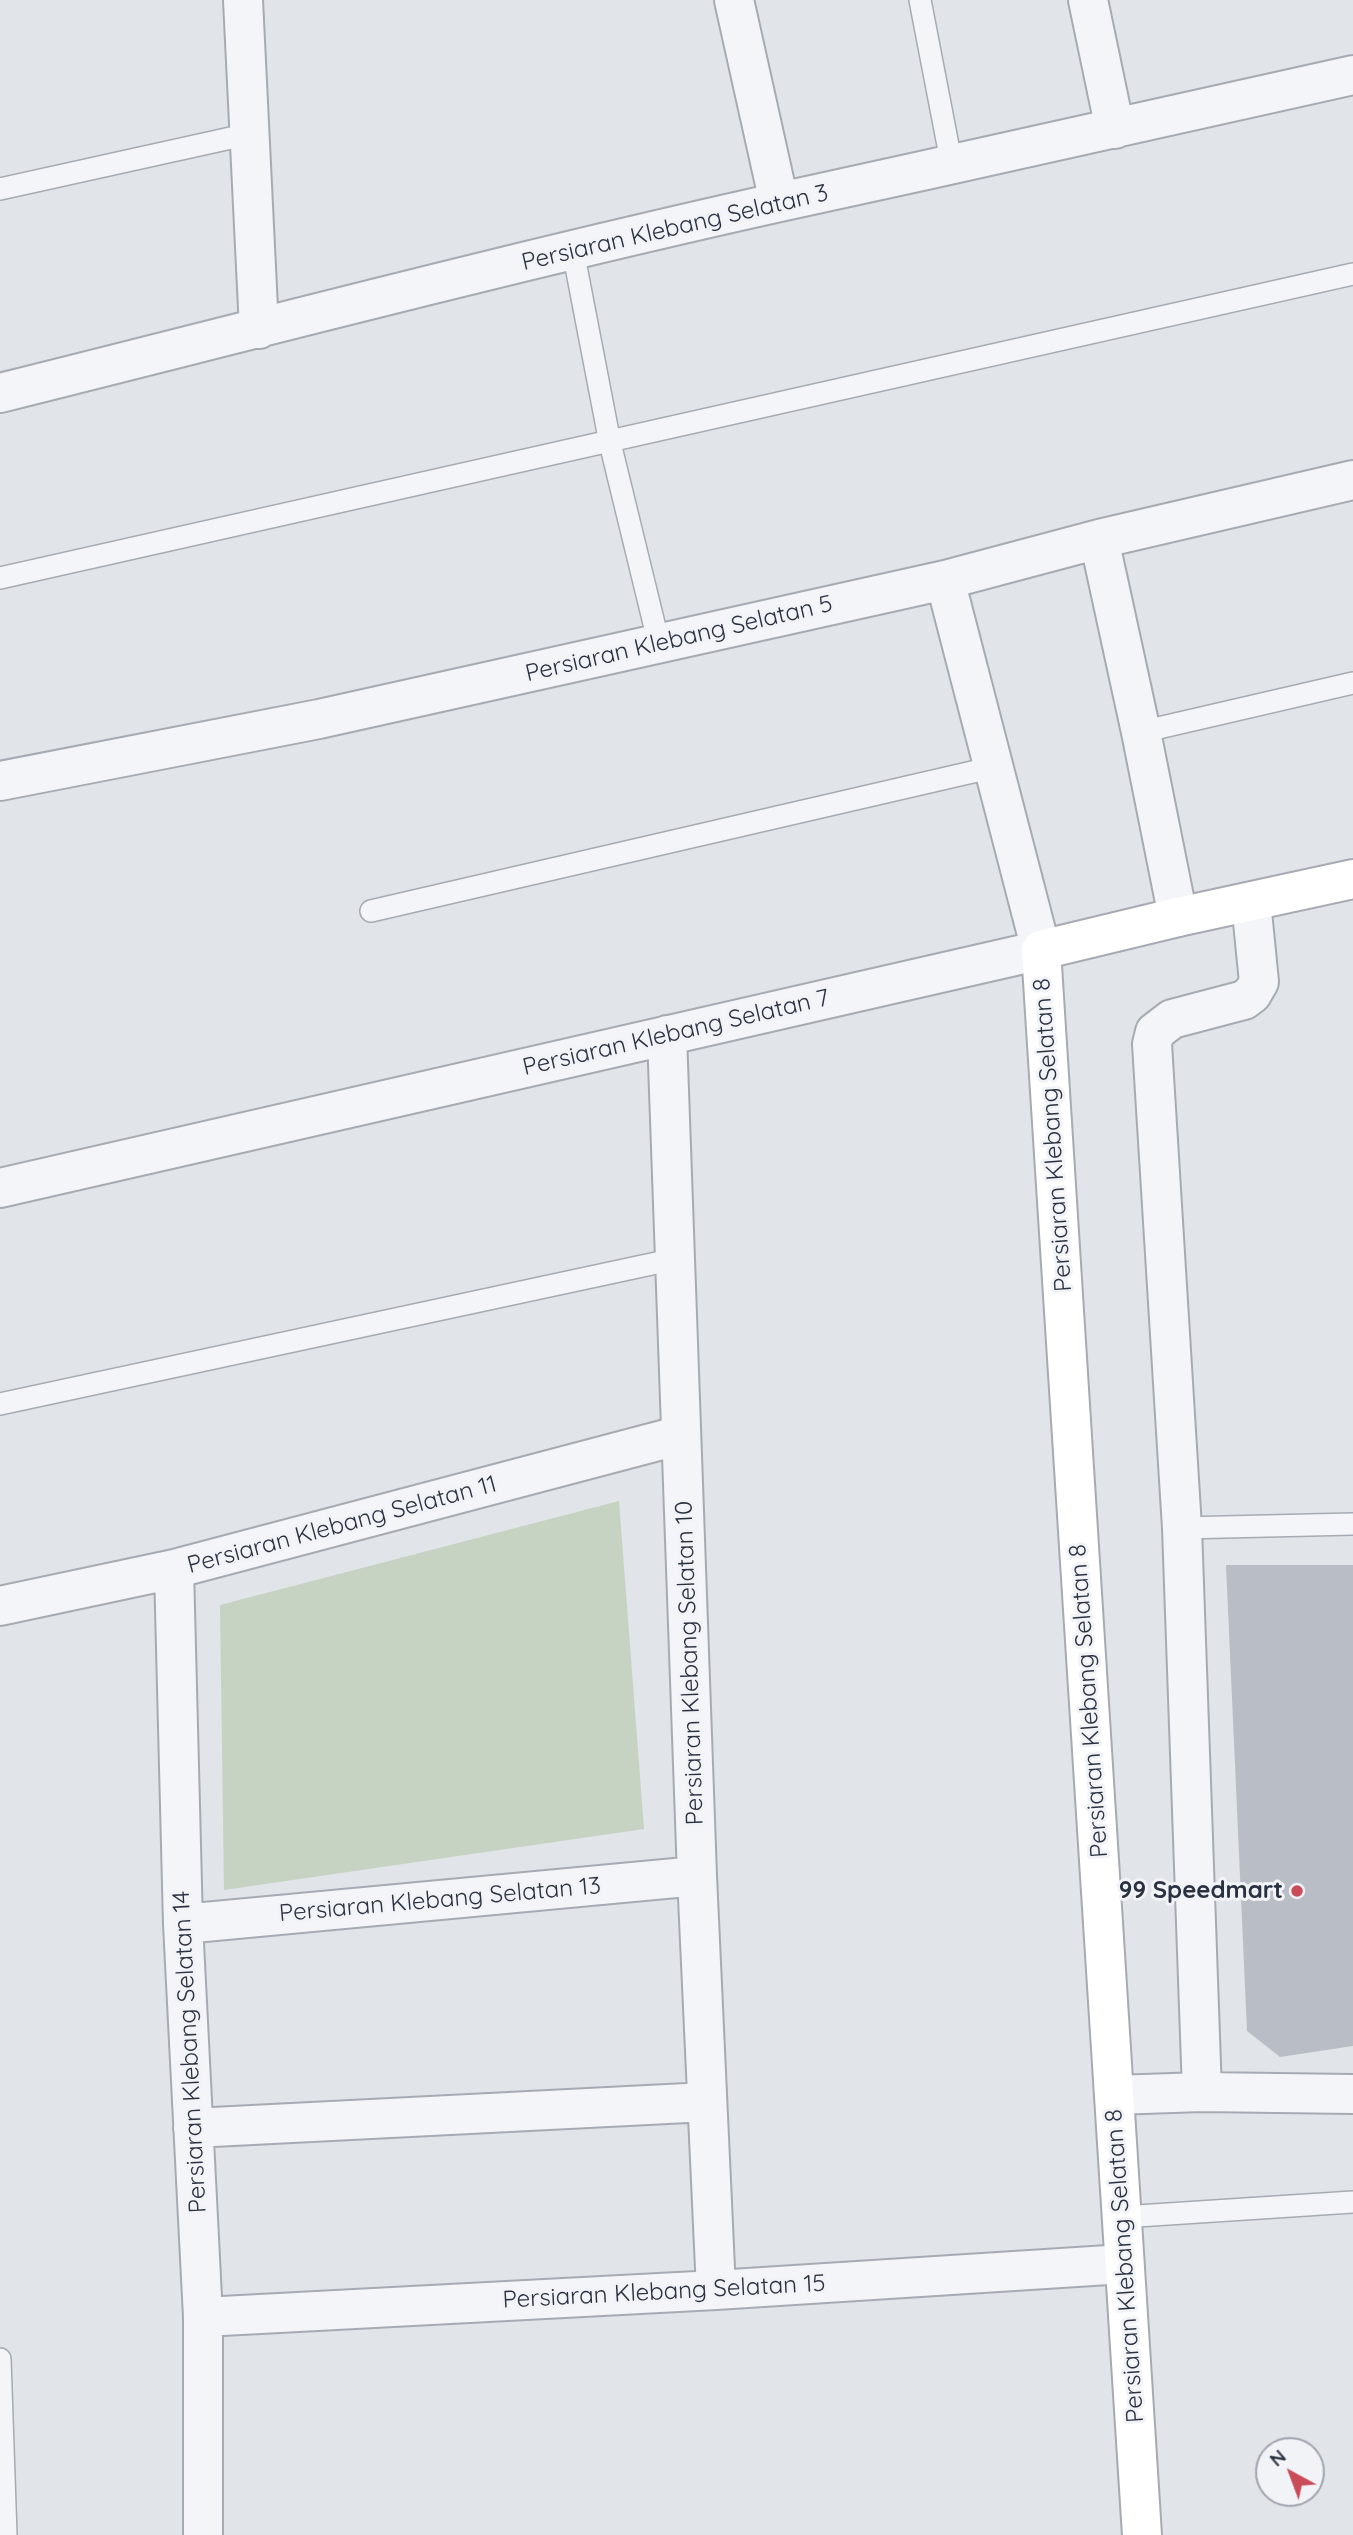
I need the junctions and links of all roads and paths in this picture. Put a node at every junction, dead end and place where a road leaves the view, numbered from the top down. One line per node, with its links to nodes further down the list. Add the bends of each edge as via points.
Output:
1 (243, 0): 7 (street)
2 (734, 0): 10 (street)
3 (920, 0): 8 (lane)
4 (1088, 0): 6 (street)
5 (1353, 75): 6 (street, Persiaran Klebang Selatan 3)
6 (1115, 129): 8 (street, Persiaran Klebang Selatan 3)
7 (250, 134): 9 (lane); 13 (street)
8 (952, 166): 10 (street, Persiaran Klebang Selatan 3)
9 (0, 189)
10 (779, 202): 11 (street, Persiaran Klebang Selatan 3)
11 (573, 251): 13 (street, Persiaran Klebang Selatan 3); 15 (lane)
12 (1353, 274): 15 (lane)
13 (259, 329): 14 (street, Persiaran Klebang Selatan 3)
14 (0, 393)
15 (610, 443): 18 (lane); 20 (lane)
16 (1353, 480): 17 (street, Persiaran Klebang Selatan 5)
17 (1099, 539): 19 (street, Persiaran Klebang Selatan 5); 22 (street)
18 (0, 578)
19 (945, 580): 20 (street, Persiaran Klebang Selatan 5); 23 (street)
20 (659, 644): 24 (street, Persiaran Klebang Selatan 5, via 319,719)
21 (1353, 683): 22 (lane)
22 (1141, 732): 28 (street)
23 (994, 767): 27 (lane); 29 (street)
24 (0, 781)
25 (1353, 879): 26 (street, Persiaran Klebang Selatan 7)
26 (1251, 902): 28 (street, Persiaran Klebang Selatan 7); 36 (street, via 1259,982 1252,994 1172,1019 1155,1032 1152,1044)
27 (371, 911)
28 (1178, 917): 29 (street, Persiaran Klebang Selatan 7)
29 (1041, 950): 30 (street, Persiaran Klebang Selatan 7); 43 (street, Persiaran Klebang Selatan 8)
30 (667, 1035): 31 (street, Persiaran Klebang Selatan 7); 32 (street, Persiaran Klebang Selatan 10)
31 (0, 1188)
32 (675, 1259): 33 (lane); 34 (street, Persiaran Klebang Selatan 10)
33 (0, 1404)
34 (681, 1435): 37 (street, Persiaran Klebang Selatan 11); 39 (street, Persiaran Klebang Selatan 10)
35 (1353, 1524): 36 (lane)
36 (1182, 1528): 41 (street)
37 (174, 1569): 38 (street, Persiaran Klebang Selatan 11); 40 (street, Persiaran Klebang Selatan 14)
38 (0, 1606)
39 (697, 1877): 40 (street, Persiaran Klebang Selatan 13); 44 (street, Persiaran Klebang Selatan 10)
40 (183, 1924): 45 (street, Persiaran Klebang Selatan 14)
41 (1202, 2091): 42 (street); 43 (street)
42 (1353, 2094)
43 (1114, 2095): 47 (street, Persiaran Klebang Selatan 8)
44 (707, 2102): 45 (street); 49 (street, Persiaran Klebang Selatan 10)
45 (193, 2127): 50 (street, Persiaran Klebang Selatan 14)
46 (1353, 2202): 47 (lane)
47 (1122, 2217): 48 (street, Persiaran Klebang Selatan 8)
48 (1124, 2264): 49 (street, Persiaran Klebang Selatan 15); 54 (street, Persiaran Klebang Selatan 8)
49 (716, 2290): 50 (street, Persiaran Klebang Selatan 15)
50 (203, 2317): 53 (street, Persiaran Klebang Selatan 14)
51 (0, 2359): 52 (lane)
52 (6, 2535)
53 (203, 2535)
54 (1142, 2535)

